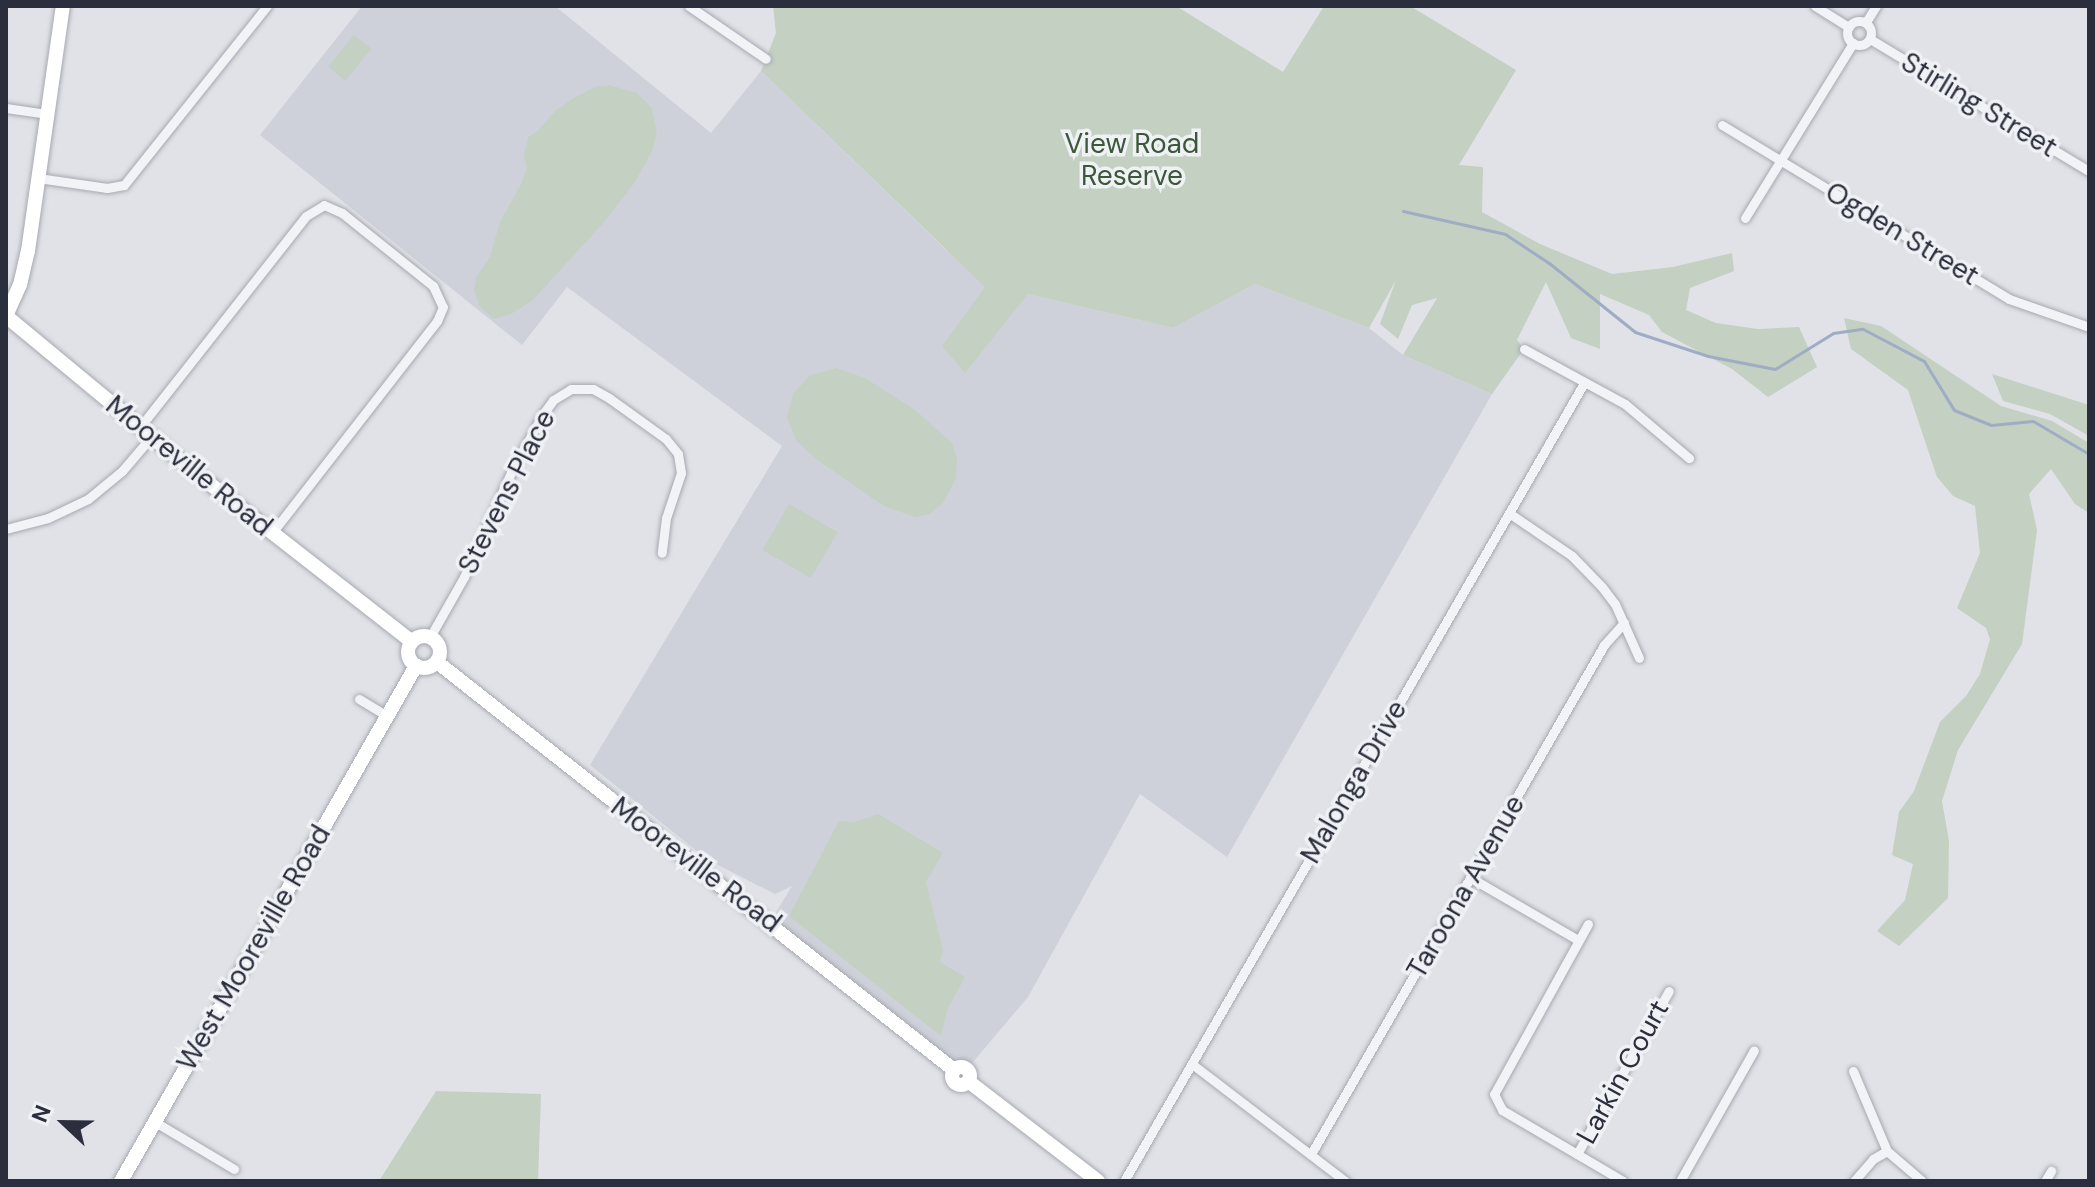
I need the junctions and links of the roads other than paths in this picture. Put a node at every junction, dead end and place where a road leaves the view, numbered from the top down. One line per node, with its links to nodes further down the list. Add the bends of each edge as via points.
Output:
1 (63, 6): 12 (main road)
2 (267, 6): 16 (street, via 124,185 107,188)
3 (689, 6): 10 (street)
4 (1815, 6): 7 (street)
5 (1876, 6): 6 (street)
6 (1866, 22): 7 (street); 8 (street)
7 (1849, 27): 9 (street)
8 (1870, 39): 9 (street); 15 (street, Stirling Street)
9 (1853, 43): 14 (street)
10 (766, 59)
11 (6, 108): 12 (street)
12 (47, 114): 16 (main road)
13 (1722, 125): 14 (street, Ogden Street)
14 (1780, 159): 17 (street); 19 (street, Ogden Street, via 2009,299)
15 (2089, 171)
16 (38, 178): 18 (main road, via 20,285)
17 (1745, 218)
18 (6, 316): 22 (main road, Mooreville Road)
19 (2089, 327)
20 (1524, 349): 21 (street)
21 (1584, 383): 23 (street, via 1625,404); 24 (street, Malonga Drive)
22 (146, 432): 25 (street, via 122,471 88,499 48,518); 26 (main road, Mooreville Road); 26 (street, via 306,216 324,205 342,213 433,286 443,307)
23 (1689, 458)
24 (1509, 513): 28 (street, via 1572,556 1602,587); 41 (street, Malonga Drive)
25 (6, 529)
26 (272, 533): 30 (main road, Mooreville Road)
27 (662, 553): 29 (street, Stevens Place, via 666,518 681,473 678,454 666,439 609,398 593,389 571,389 543,414)
28 (1624, 623): 31 (street); 36 (street, Taroona Avenue, via 1604,645)
29 (430, 637): 30 (main road); 32 (main road, via 439,648)
30 (412, 642): 33 (main road, via 408,652)
31 (1639, 658)
32 (437, 662): 33 (main road, via 424,669); 50 (main road, Mooreville Road, via 954,1070 967,1069 968,1081)
33 (416, 666): 35 (main road, West Mooreville Road)
34 (359, 699): 35 (street)
35 (387, 716): 43 (main road, West Mooreville Road)
36 (1471, 878): 38 (street); 45 (street, Taroona Avenue)
37 (1588, 924): 38 (street)
38 (1578, 940): 46 (street, via 1494,1094 1502,1110)
39 (1669, 991): 46 (street, Larkin Court)
40 (1754, 1050): 54 (street)
41 (1192, 1064): 45 (street); 51 (street, Malonga Drive)
42 (1853, 1071): 44 (street)
43 (155, 1122): 47 (street); 49 (main road, West Mooreville Road)
44 (1887, 1151): 55 (street); 56 (street)
45 (1311, 1154): 52 (street)
46 (1577, 1154): 53 (street)
47 (234, 1169)
48 (2051, 1171): 57 (street)
49 (121, 1181)
50 (1098, 1181)
51 (1124, 1181)
52 (1345, 1181)
53 (1623, 1181)
54 (1680, 1181)
55 (1854, 1181)
56 (1922, 1181)
57 (2045, 1181)

